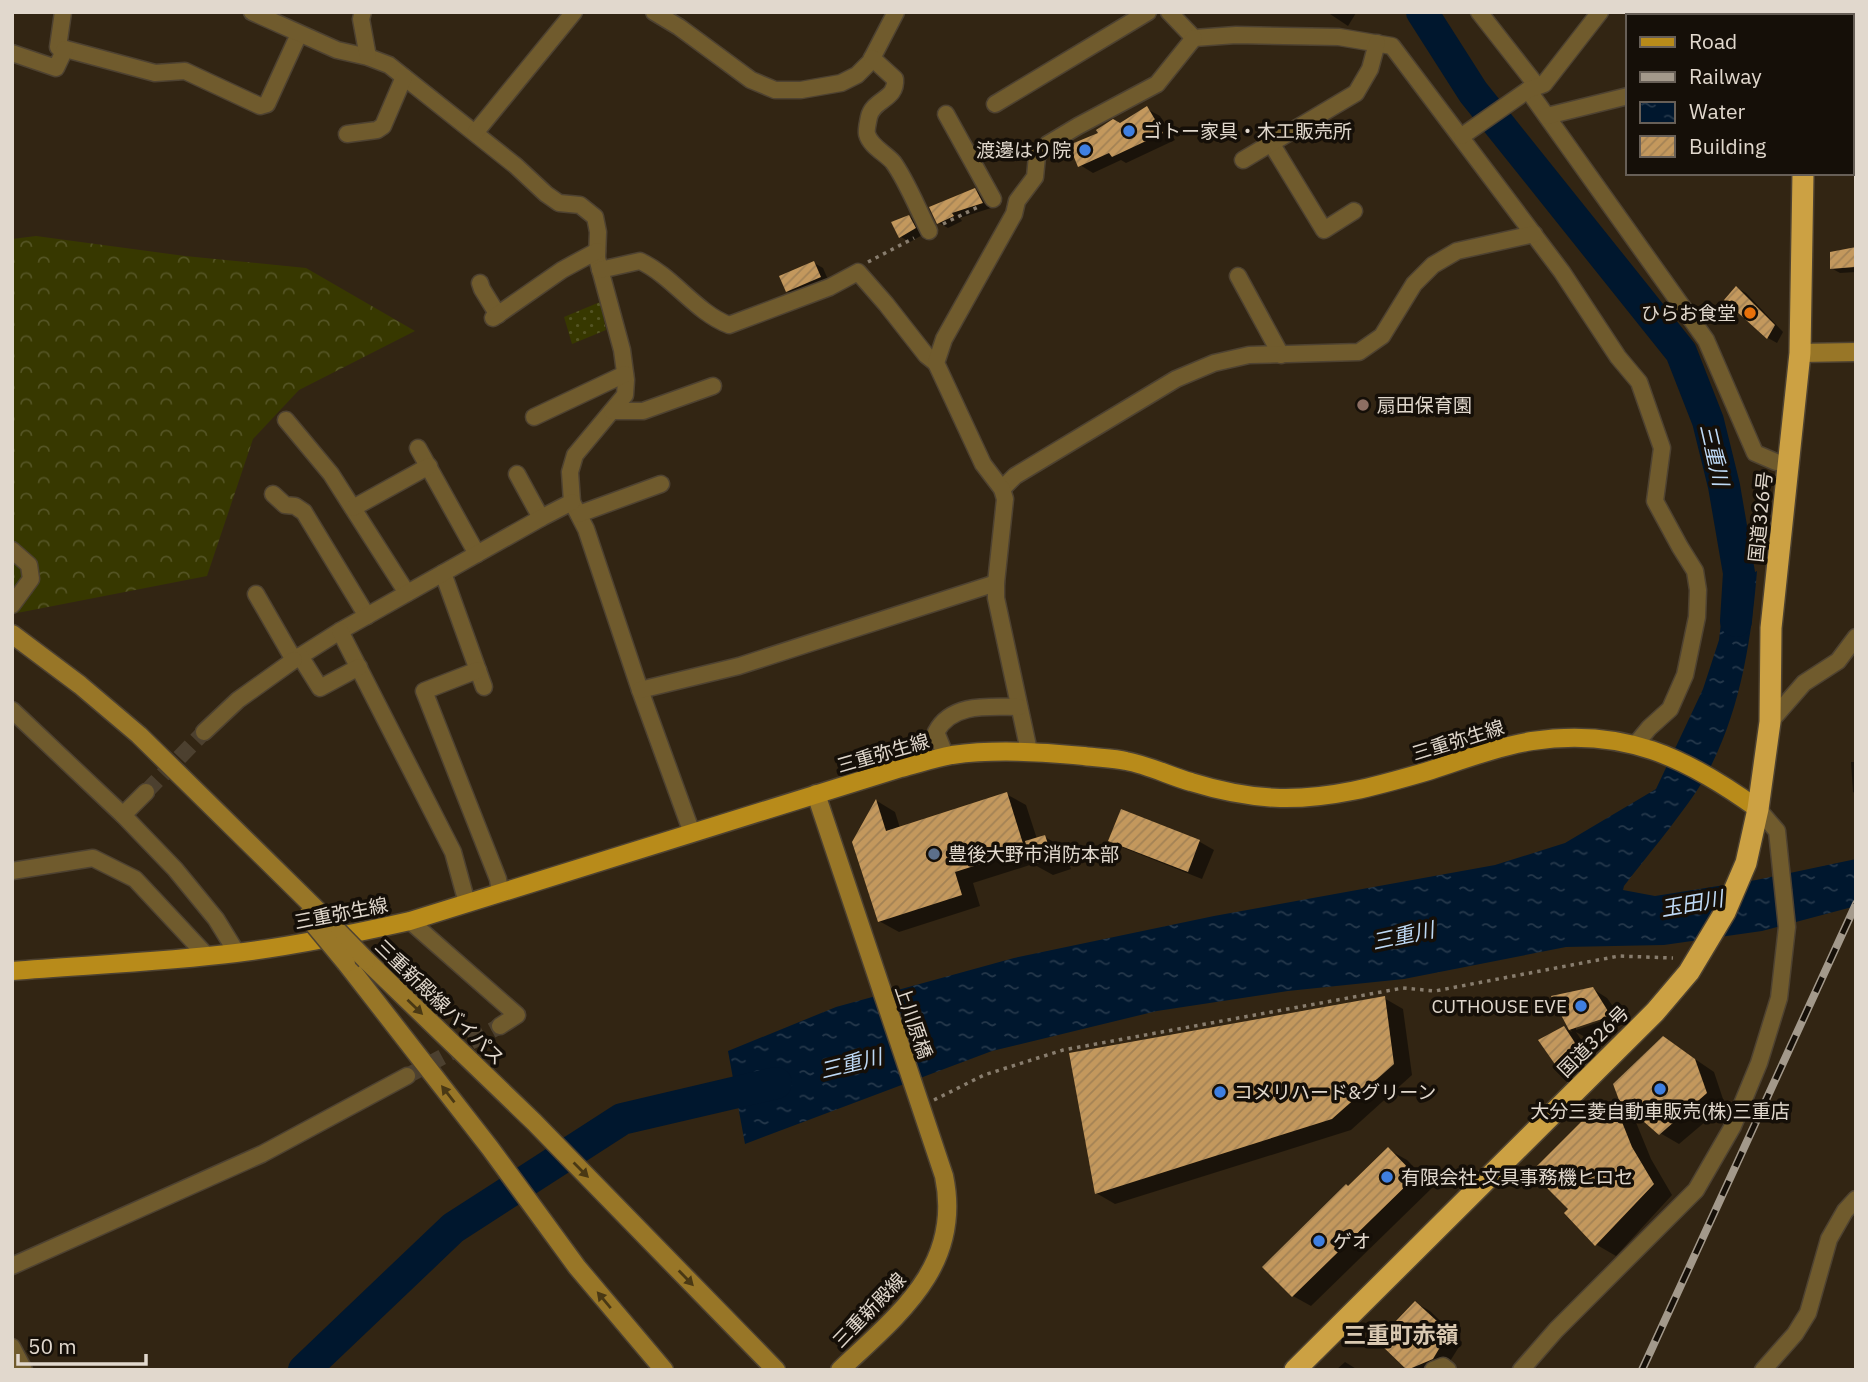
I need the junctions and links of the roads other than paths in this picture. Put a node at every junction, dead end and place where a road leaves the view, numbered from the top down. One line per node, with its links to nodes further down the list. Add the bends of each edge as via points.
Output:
1 (63, 12): 14 (street, via 58,47)
2 (252, 12): 11 (street)
3 (363, 12): 16 (street)
4 (574, 12): 24 (street)
5 (654, 12): 17 (street, via 751,80 775,90 841,83 857,75)
6 (895, 12): 17 (street)
7 (1148, 12): 21 (street)
8 (1169, 12): 12 (street)
9 (1479, 12): 19 (street)
10 (1600, 12): 19 (street, via 1544,84)
11 (299, 34): 14 (street, via 267,104 260,106 185,71 155,73); 16 (street)
12 (1194, 38): 13 (street, via 1339,37); 41 (street, via 1157,83 1048,144 1037,156 1035,177 1017,201 944,339)
13 (1377, 43): 26 (street, via 1392,46); 27 (street, via 1370,69 1356,93)
14 (65, 49): 15 (street, via 56,68)
15 (12, 53)
16 (368, 57): 18 (street)
17 (872, 58): 32 (street, via 895,79 896,86 874,106 867,134 893,162)
18 (404, 77): 24 (street); 25 (street, via 383,126)
19 (1532, 88): 23 (street); 26 (street)
20 (1626, 96): 23 (street)
21 (995, 104)
22 (946, 114): 30 (street)
23 (1547, 116): 48 (street, via 1706,340 1755,453)
24 (475, 132): 34 (street, via 546,194 559,203 580,205 595,217)
25 (346, 134)
26 (1465, 134): 33 (street)
27 (1271, 143): 28 (street); 31 (street, via 1324,230)
28 (1243, 160)
29 (1803, 175): 39 (highway, 国道326号)
30 (993, 199)
31 (1354, 211)
32 (929, 230)
33 (1534, 234): 40 (street, via 1457,251 1433,265 1414,284 1382,336 1359,352); 77 (street, via 1639,382 1662,448 1655,501 1695,571 1697,617 1685,675 1670,709 1649,728)
34 (597, 251): 35 (street); 37 (street, via 496,316)
35 (600, 270): 41 (street, via 640,261 713,319 729,325 858,272); 42 (street)
36 (1238, 276): 40 (street)
37 (481, 283)
38 (1856, 352): 39 (main road)
39 (1800, 353): 75 (highway, 国道326号, via 1771,628)
40 (1282, 355): 52 (street, via 1249,355 1176,379 1015,476)
41 (936, 363): 52 (street, via 983,464)
42 (625, 374): 44 (street, via 625,395); 45 (street)
43 (713, 386): 44 (street, via 643,411)
44 (612, 411): 55 (street, via 575,455 570,471)
45 (534, 416)
46 (286, 420): 54 (street)
47 (418, 448): 49 (street)
48 (1776, 462)
49 (429, 466): 54 (street); 58 (street)
50 (517, 474): 56 (street)
51 (661, 484): 55 (street)
52 (1002, 489): 60 (street, via 1005,499)
53 (273, 494): 64 (street, via 304,512)
54 (353, 508): 61 (street)
55 (575, 508): 56 (street); 72 (street)
56 (541, 517): 58 (street)
57 (12, 550): 63 (street, via 29,565 31,579)
58 (477, 554): 59 (street)
59 (443, 573): 61 (street); 70 (street)
60 (996, 583): 72 (street, via 739,666); 73 (street)
61 (407, 593): 64 (street)
62 (256, 594): 68 (street)
63 (12, 605)
64 (367, 616): 65 (street)
65 (340, 631): 68 (street); 69 (street)
66 (12, 634): 88 (main road, 三重新殿線バイパス, via 139,735 258,853)
67 (1856, 637): 75 (street, via 1838,661 1804,683)
68 (297, 658): 69 (street, via 320,688); 76 (street, via 238,700)
69 (359, 667): 87 (street, via 453,852)
70 (478, 670): 71 (street); 86 (street, via 424,691)
71 (484, 687)
72 (640, 690): 84 (street)
73 (1019, 707): 78 (street); 79 (street, via 970,708 941,723 936,732)
74 (12, 710): 83 (street)
75 (1770, 722): 82 (highway, 国道326号)
76 (204, 732)
77 (1639, 746): 78 (main road, 三重弥生線, via 1574,738 1531,741 1345,794 1284,798 1205,786 1126,761); 82 (main road, 三重弥生線, via 1674,757)
78 (1029, 751): 79 (main road, 三重弥生線)
79 (946, 757): 81 (main road, 三重弥生線)
80 (146, 792): 83 (street)
81 (816, 794): 84 (main road, 三重弥生線); 95 (main road, 上川原橋)
82 (1758, 809): 103 (highway, 国道326号, via 1734,894 1689,972 1655,1012); 106 (street, via 1777,831 1787,927 1779,998 1733,1126 1696,1190)
83 (123, 815): 90 (street, via 175,869)
84 (692, 833): 86 (main road, 三重弥生線)
85 (12, 871): 91 (street, via 93,858 135,879)
86 (500, 892): 87 (main road, 三重弥生線)
87 (467, 903): 89 (main road, 三重弥生線)
88 (313, 915): 100 (main road, 三重新殿線バイパス, one-way to 88, bridge, via 577,1268); 101 (main road, 三重新殿線バイパス, one-way to 101, bridge, via 534,1122)
89 (410, 921): 90 (main road, 三重弥生線); 93 (street, via 517,1015)
90 (237, 953): 91 (main road, 三重弥生線)
91 (208, 956): 92 (main road, 三重弥生線)
92 (12, 971)
93 (500, 1026)
94 (407, 1076): 97 (street, via 262,1154)
95 (911, 1078): 102 (main road, 三重新殿線, via 944,1176 945,1236 929,1275 911,1301)
96 (1856, 1199): 107 (street, via 1829,1239 1808,1313)
97 (12, 1266)
98 (12, 1347): 99 (street)
99 (24, 1370)
100 (664, 1370)
101 (776, 1370)
102 (840, 1370)
103 (1295, 1370)
104 (1433, 1370): 105 (street, via 1443,1366)
105 (1448, 1370)
106 (1521, 1370)
107 (1763, 1370)

